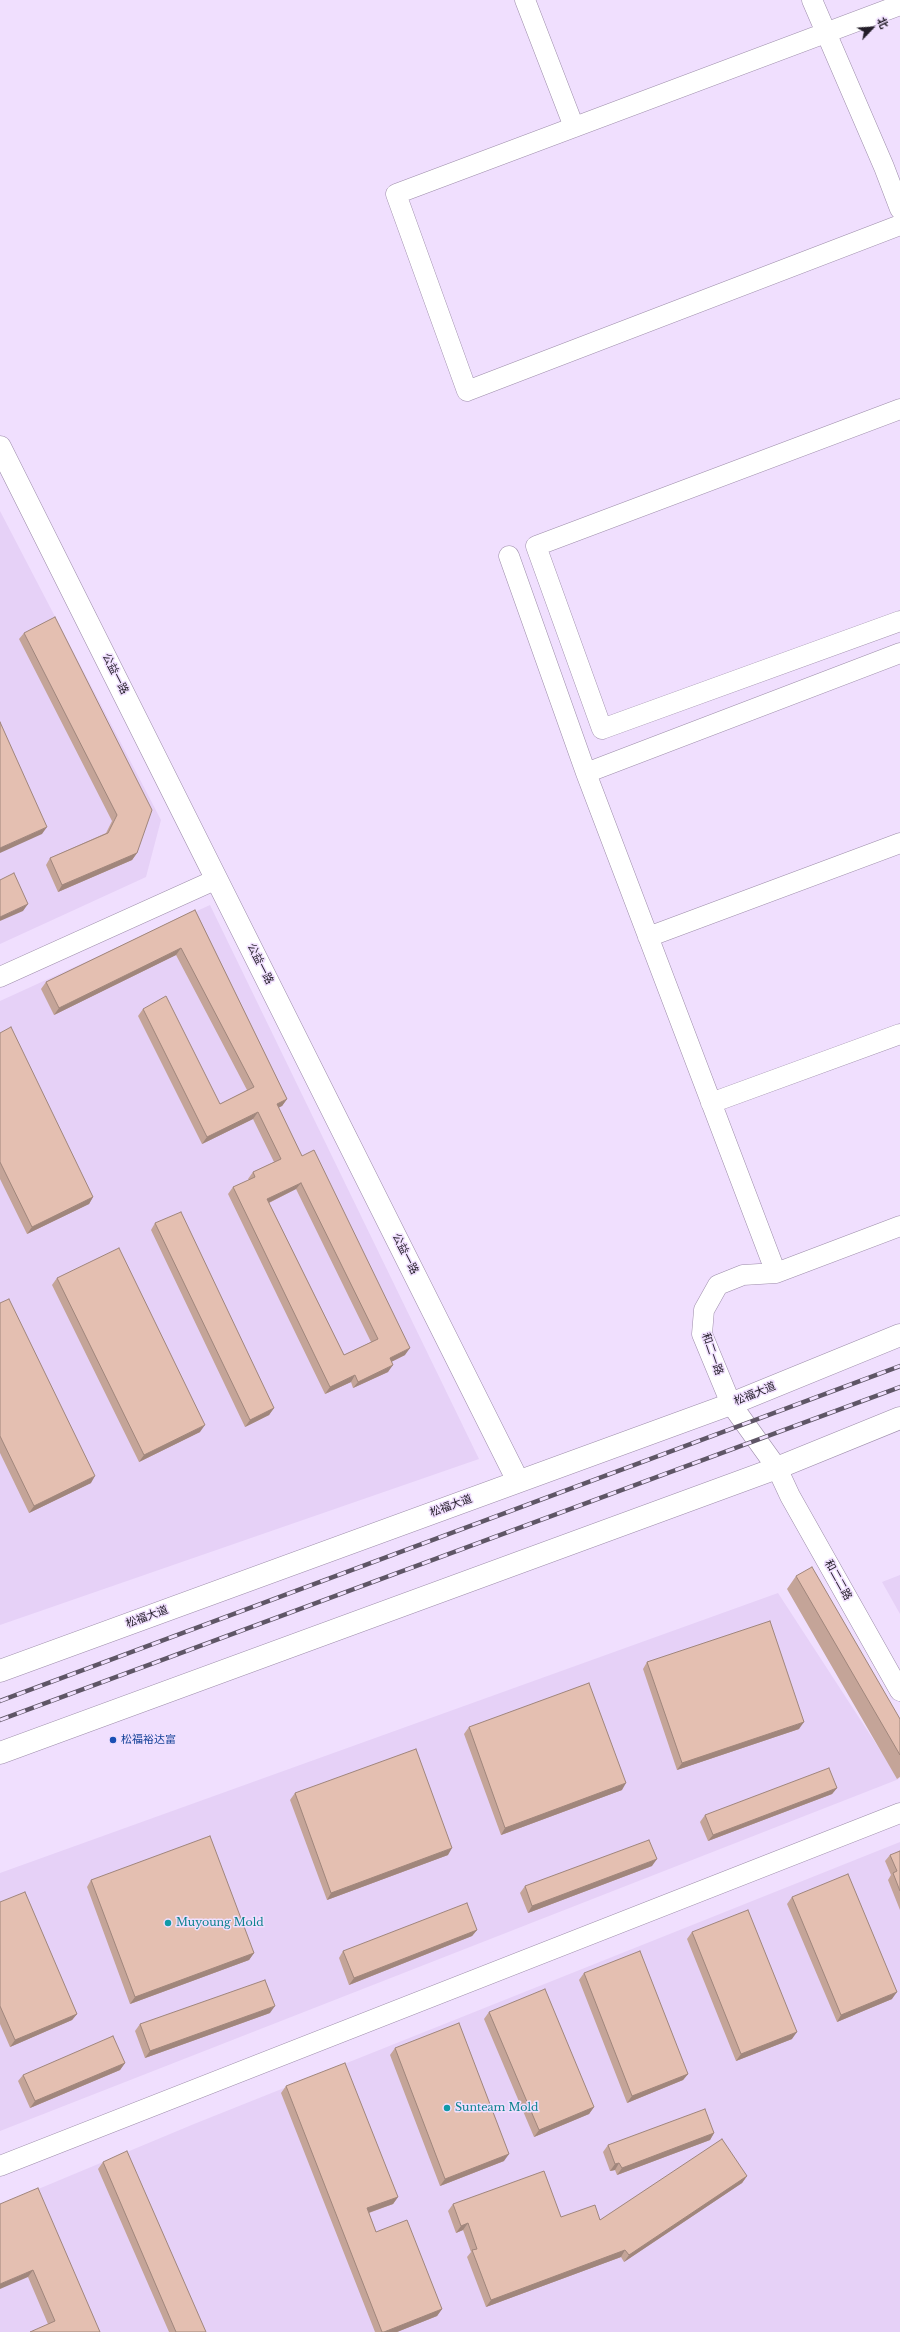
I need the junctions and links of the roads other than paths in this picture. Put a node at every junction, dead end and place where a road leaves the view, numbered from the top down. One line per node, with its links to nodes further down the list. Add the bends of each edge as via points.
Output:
1 (525, 0): 5 (street)
2 (812, 0): 4 (street)
3 (900, 6): 4 (street)
4 (826, 33): 5 (street); 6 (street)
5 (574, 127): 7 (street, via 396,194 467,390)
6 (900, 209)
7 (900, 225)
8 (900, 409): 11 (street, via 536,546 602,729)
9 (0, 447): 15 (main road, 公益一路)
10 (509, 556): 13 (street)
11 (900, 621)
12 (900, 654): 13 (street)
13 (586, 773): 16 (street)
14 (900, 843): 16 (street)
15 (217, 879): 17 (street); 26 (main road, 公益一路)
16 (648, 937): 19 (street)
17 (0, 977)
18 (900, 1034): 19 (street)
19 (711, 1103): 21 (street)
20 (900, 1226): 21 (street, 和二一路)
21 (776, 1273): 23 (street, 和二一路, via 743,1275 718,1285 704,1310 702,1334)
22 (900, 1336): 23 (main road, 松福大道)
23 (731, 1404): 25 (street, 和二一路); 26 (main road, 松福大道)
24 (900, 1418): 25 (main road)
25 (777, 1468): 28 (street, 和二二路, via 790,1496); 29 (main road)
26 (518, 1481): 27 (main road, 松福大道)
27 (0, 1670)
28 (900, 1691)
29 (0, 1753)
30 (900, 1813): 31 (street)
31 (0, 2166)

